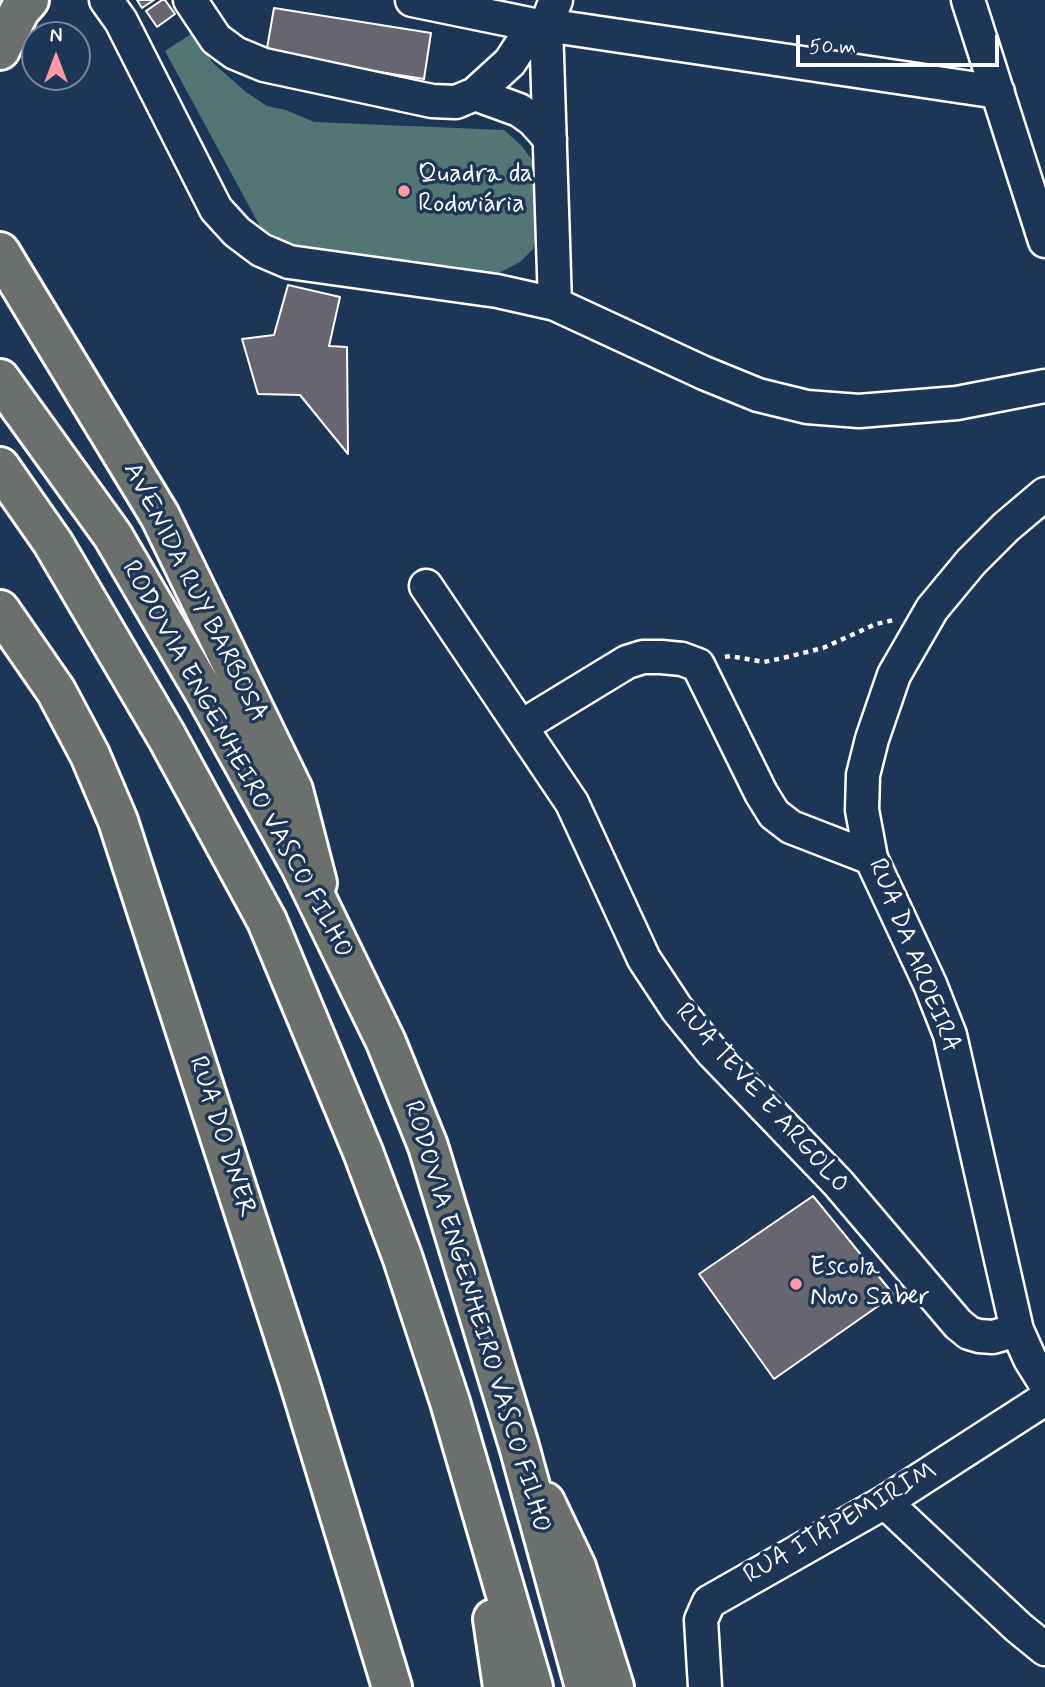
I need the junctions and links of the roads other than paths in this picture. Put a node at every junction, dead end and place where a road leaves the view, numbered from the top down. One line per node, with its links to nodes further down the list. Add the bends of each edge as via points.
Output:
1 (29, 0): 7 (main road)
2 (106, 0): 13 (street, via 216,209 261,250 289,262 496,291)
3 (190, 0): 9 (street, via 216,39 264,65 432,101 456,102)
4 (412, 0): 6 (street)
5 (968, 0): 8 (street)
6 (546, 17): 8 (street); 9 (street, via 510,62); 10 (street)
7 (0, 50)
8 (998, 92): 11 (street)
9 (475, 94): 10 (street, via 519,110)
10 (550, 139): 13 (street)
11 (1045, 241)
12 (0, 252): 22 (main road, AVENIDA RUY BARBOSA, via 166,528 293,790)
13 (555, 304): 15 (street, via 736,387 807,407 859,411 945,404)
14 (0, 379): 22 (main road, RODOVIA ENGENHEIRO VASCO FILHO, via 113,536)
15 (1045, 386)
16 (0, 467): 26 (main road, RODOVIA ENGENHEIRO VASCO FILHO, via 53,543 167,737 267,921 363,1152)
17 (1045, 494): 21 (street, RUA DA AROEIRA, via 971,562 932,610 894,675 863,775 862,810)
18 (426, 586): 20 (street, RUA TEVE E ARGOLO)
19 (0, 610): 30 (main road, RUA DO DNER, via 56,691 118,821 299,1381)
20 (522, 726): 21 (street, via 627,662 661,657 698,665 774,814 791,827); 23 (street, RUA TEVE E ARGOLO, via 572,803 644,959 684,1018 838,1183 958,1324 979,1336)
21 (871, 858): 23 (street, RUA DA AROEIRA, via 950,1035)
22 (326, 916): 27 (main road, RODOVIA ENGENHEIRO VASCO FILHO, via 386,1042 428,1146)
23 (1017, 1330): 24 (street, RUA DA AROEIRA)
24 (1045, 1383)
25 (1045, 1399): 28 (street, RUA ITAPEMIRIM)
26 (450, 1402): 31 (main road, via 452,1474 496,1630); 32 (main road, RODOVIA ENGENHEIRO VASCO FILHO)
27 (519, 1446): 33 (main road, RODOVIA ENGENHEIRO VASCO FILHO); 34 (main road, via 576,1567)
28 (885, 1502): 29 (street); 35 (street, RUA ITAPEMIRIM, via 709,1602 701,1620)
29 (1045, 1649)
30 (392, 1687)
31 (503, 1687)
32 (533, 1687)
33 (585, 1687)
34 (614, 1687)
35 (705, 1687)

